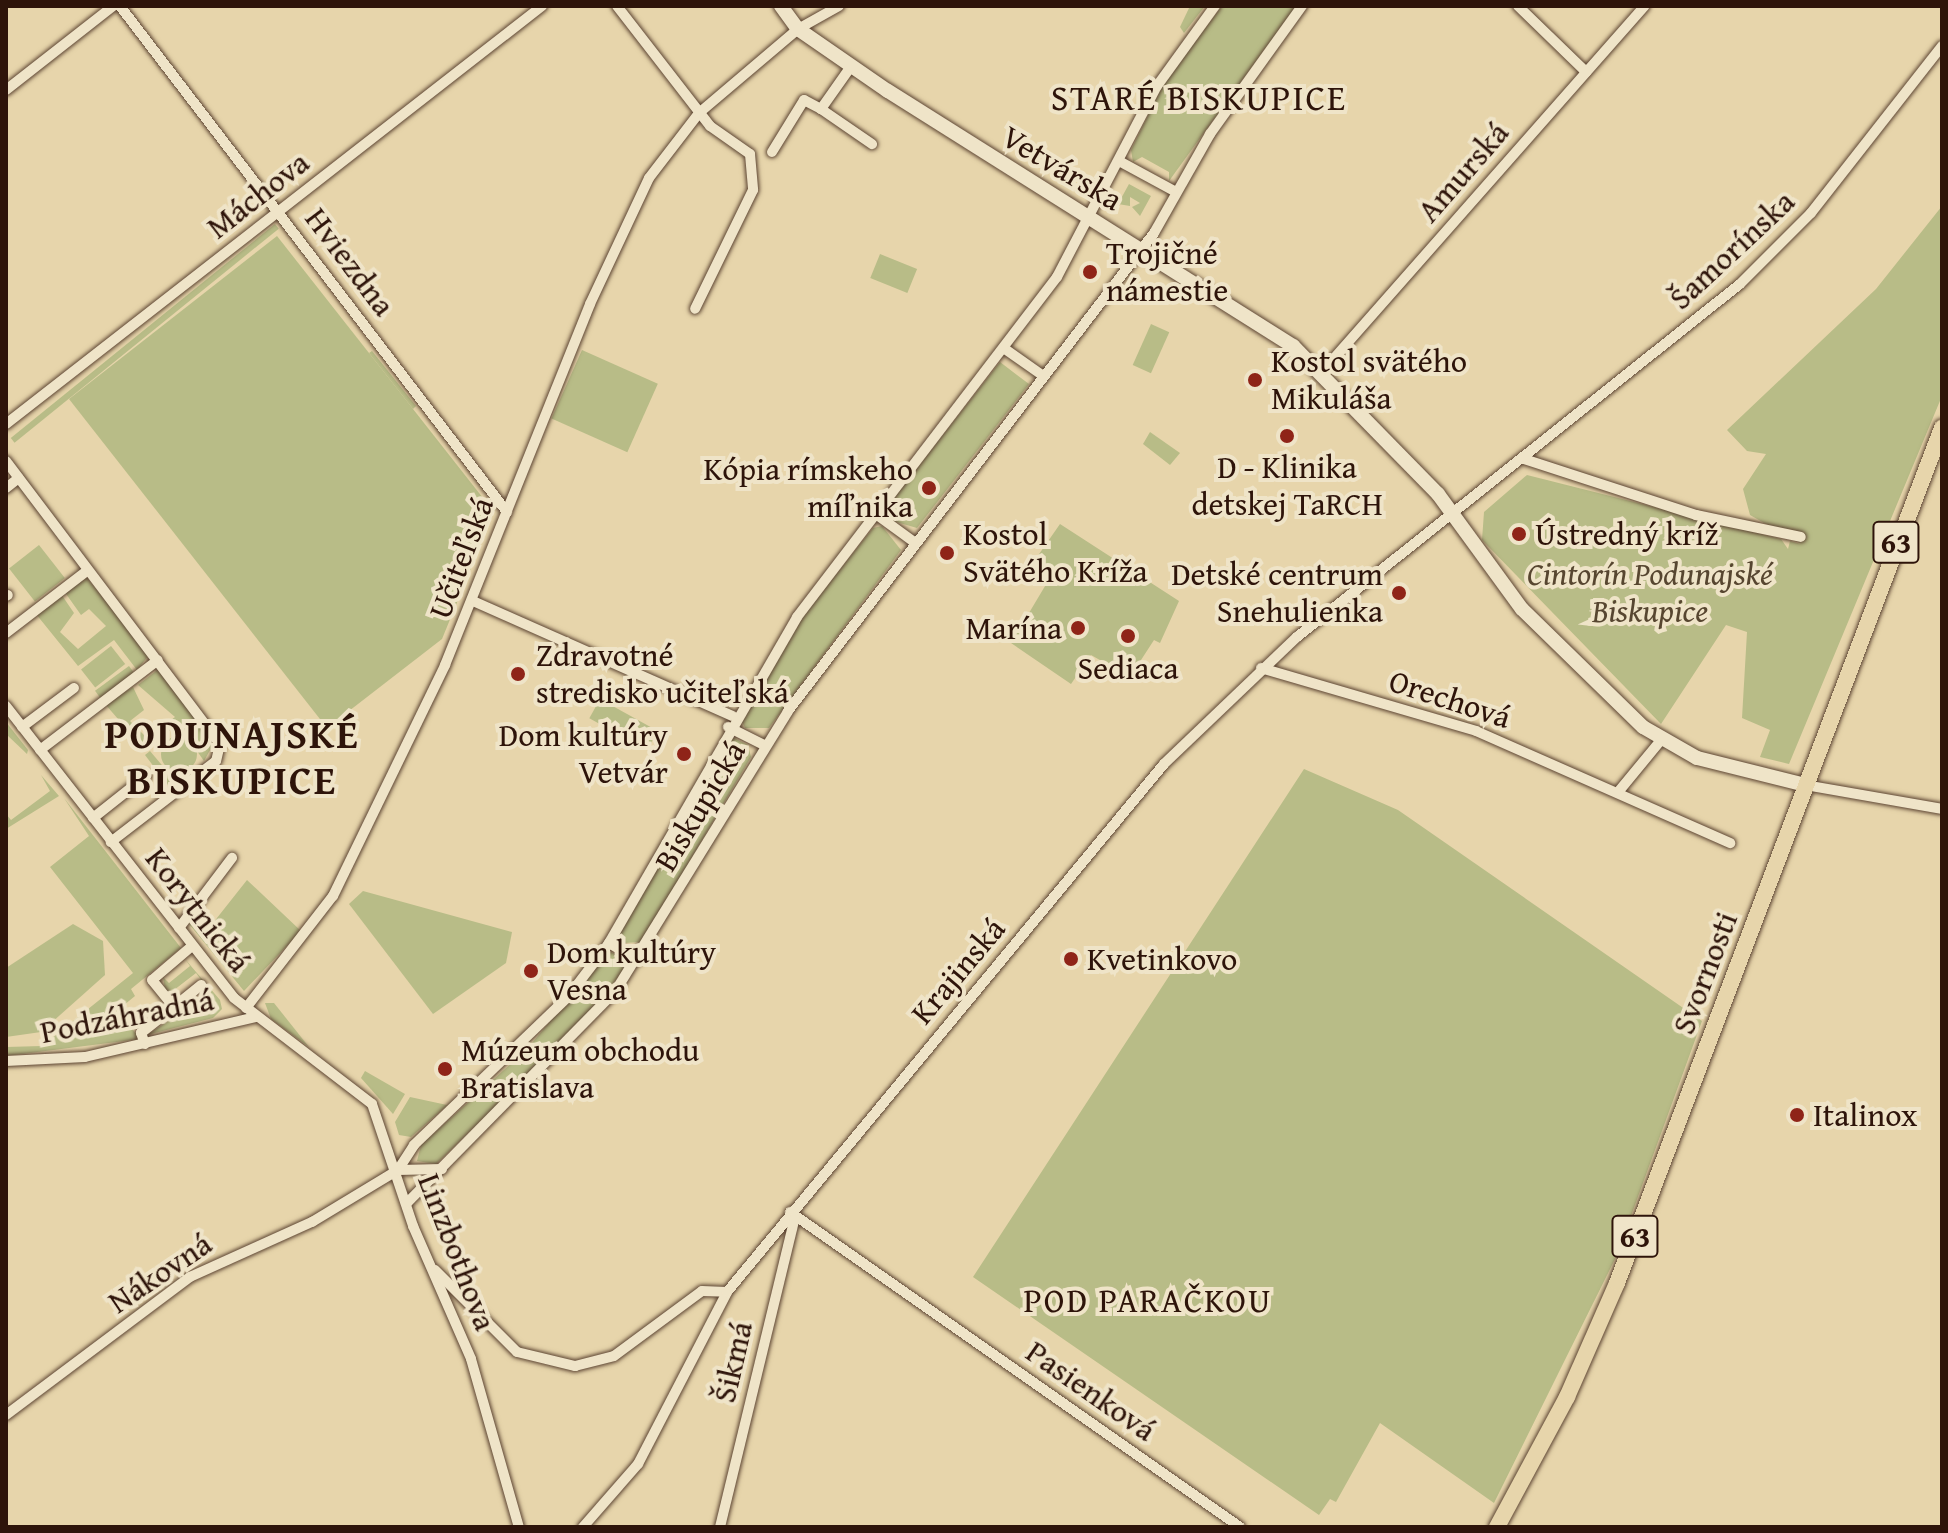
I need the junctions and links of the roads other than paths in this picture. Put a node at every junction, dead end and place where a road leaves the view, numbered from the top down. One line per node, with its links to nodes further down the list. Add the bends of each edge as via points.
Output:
1 (113, 6): 15 (street)
2 (120, 6): 22 (street, Hviezdna)
3 (542, 6): 22 (street, Máchova)
4 (617, 6): 17 (street)
5 (781, 6): 11 (street, Vetvárska)
6 (839, 6): 11 (street, Učiteľská)
7 (1215, 6): 20 (street, via 1166,71)
8 (1302, 6): 21 (street)
9 (1518, 6): 14 (street)
10 (1644, 6): 14 (street, Amurská)
11 (798, 29): 13 (street, Vetvárska); 17 (street, Učiteľská)
12 (1942, 46): 31 (street, Šamorínska, via 1778,248)
13 (852, 65): 16 (street); 23 (street, Vetvárska)
14 (1586, 72): 27 (street, Amurská)
15 (6, 90)
16 (821, 109): 18 (street); 19 (street, via 804,100)
17 (699, 113): 25 (street, via 749,151 754,186); 35 (street, Učiteľská, via 632,208)
18 (872, 144)
19 (772, 152)
20 (1119, 161): 21 (street); 23 (street)
21 (1176, 192): 24 (street)
22 (279, 211): 29 (street, Máchova); 35 (street, Hviezdna)
23 (1092, 218): 24 (street, Vetvárska); 26 (street)
24 (1141, 248): 27 (street, Vetvárska, via 1283,338); 28 (street)
25 (695, 309)
26 (1005, 349): 28 (street); 37 (street, Biskupická)
27 (1321, 373): 36 (street, Vetvárska)
28 (1042, 375): 39 (street, Biskupická)
29 (6, 424)
30 (1942, 428): 53 (main road, Svornosti / 63)
31 (1524, 459): 36 (street, Šamorínska); 38 (street, via 1696,515)
32 (6, 461): 33 (street, Korytnická)
33 (19, 478): 34 (street); 40 (street, Korytnická)
34 (6, 488)
35 (507, 512): 41 (street, Učiteľská)
36 (1452, 514): 44 (street, Krajinská); 49 (street, Vetvárska, via 1531,618)
37 (877, 515): 39 (street); 47 (street, Biskupická, via 797,617)
38 (1801, 537)
39 (914, 542): 50 (street, Biskupická)
40 (88, 570): 42 (street); 43 (street, Korytnická)
41 (473, 601): 47 (street); 66 (street, Učiteľská, via 333,896)
42 (6, 633)
43 (158, 660): 51 (street); 57 (street, Korytnická, via 217,736 219,756)
44 (1261, 668): 54 (street, Orechová, via 1470,729); 73 (street, Krajinská, via 1164,764)
45 (74, 688): 48 (street)
46 (6, 706): 48 (street, Korytnická)
47 (731, 721): 50 (street); 61 (street, Biskupická)
48 (22, 727): 51 (street, Korytnická)
49 (1661, 740): 53 (street, via 1750,775); 54 (street)
50 (766, 746): 63 (street, Biskupická)
51 (40, 750): 56 (street, Korytnická)
52 (146, 776): 56 (street)
53 (1805, 785): 55 (street); 81 (main road, Svornosti / 63, via 1605,1311)
54 (1619, 791): 58 (street, Orechová)
55 (1942, 809)
56 (93, 818): 57 (street, Korytnická)
57 (111, 842): 60 (street, Korytnická)
58 (1730, 843)
59 (232, 858): 60 (street)
60 (179, 928): 62 (street, Korytnická)
61 (609, 943): 63 (street); 71 (street, Biskupická, via 543,1024 414,1145)
62 (192, 946): 65 (street, via 152,980); 66 (street, Korytnická)
63 (637, 960): 70 (street, Biskupická, via 555,1058)
64 (201, 985): 65 (street)
65 (174, 1007): 68 (street, via 141,1033)
66 (246, 1008): 67 (street, Linzbothova)
67 (256, 1017): 68 (street, Podzáhradná); 71 (street, Linzbothova, via 366,1095)
68 (145, 1044): 69 (street, Podzáhradná, via 69,1059)
69 (6, 1061)
70 (442, 1169): 71 (street); 72 (street, Biskupická)
71 (398, 1170): 72 (street, Linzbothova); 76 (street, Nákovná, via 312,1222 190,1277)
72 (407, 1203): 74 (street, Linzbothova)
73 (792, 1214): 75 (street, Krajinská); 79 (street, Šikmá); 80 (street, Pasienková)
74 (431, 1266): 75 (street, via 517,1352 575,1366 614,1356 702,1291); 77 (street, Linzbothova, via 471,1359)
75 (727, 1292): 78 (street, Krajinská, via 638,1464)
76 (6, 1415)
77 (519, 1527)
78 (583, 1527)
79 (720, 1527)
80 (1240, 1527)
81 (1497, 1527)

